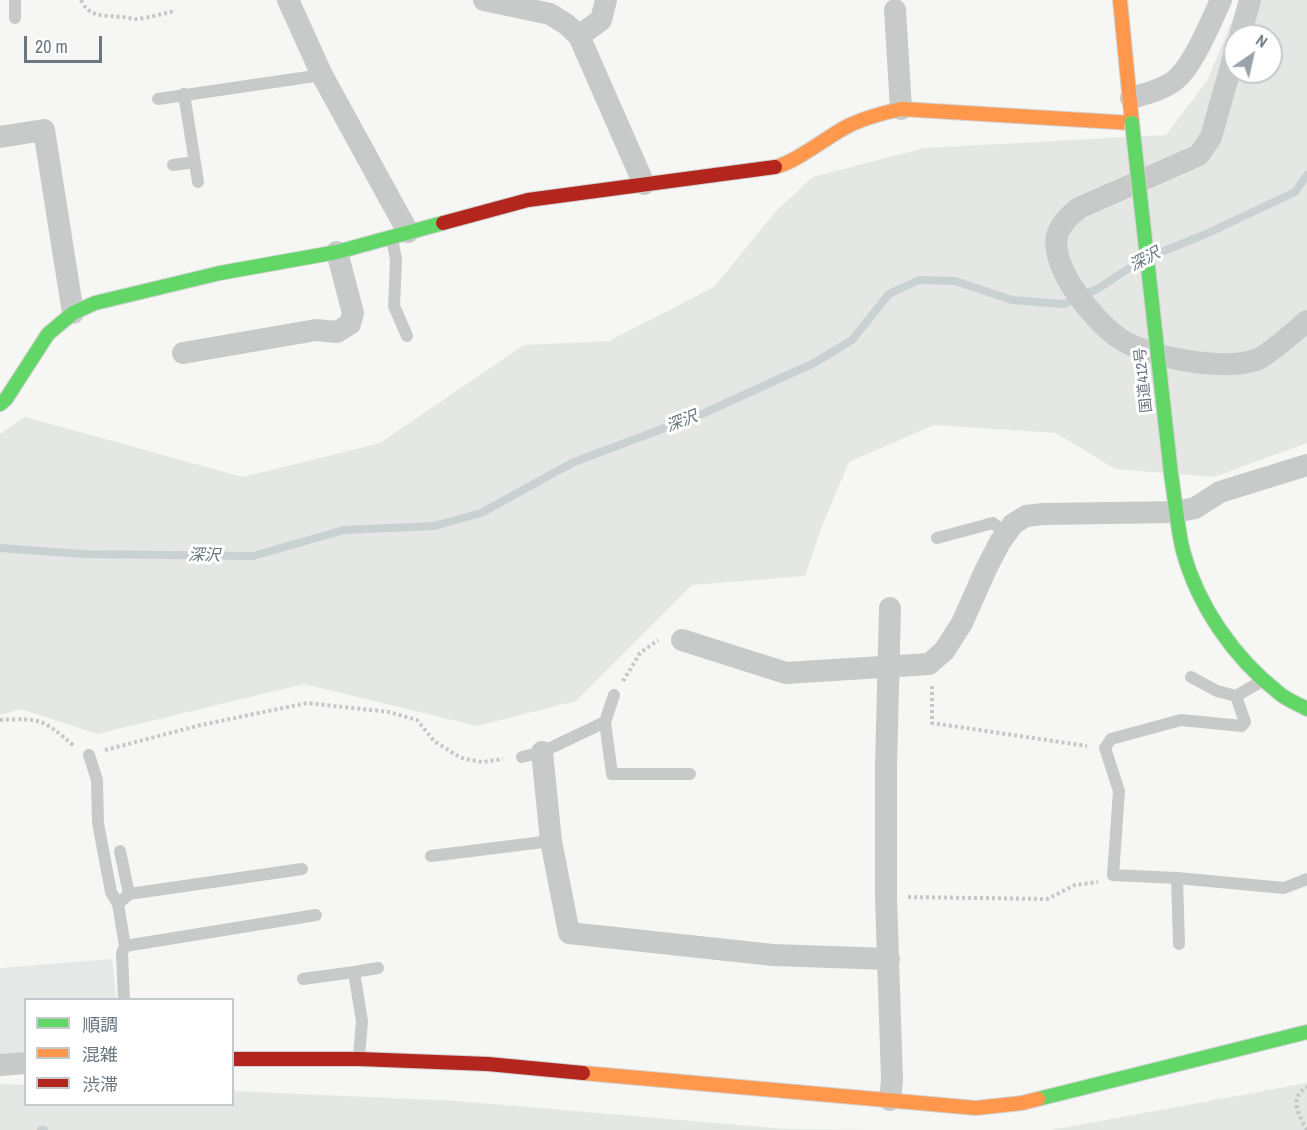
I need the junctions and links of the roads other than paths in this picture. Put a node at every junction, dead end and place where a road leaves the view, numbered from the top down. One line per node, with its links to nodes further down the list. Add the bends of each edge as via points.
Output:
1 (15, 0): 9 (lane)
2 (288, 0): 12 (street)
3 (484, 0): 11 (street, via 550,14)
4 (606, 0): 11 (street, via 601,20)
5 (1120, 0): 15 (main road, 国道412号)
6 (1221, 0): 15 (street, via 1206,33 1176,80)
7 (1250, 0): 10 (street)
8 (896, 5): 17 (street)
9 (15, 18)
10 (1243, 24)
11 (579, 36): 23 (street)
12 (322, 75): 14 (lane); 24 (street)
13 (1226, 84): 27 (street, via 1211,137 1199,155 1079,208 1066,218 1057,236 1062,271 1094,316 1120,339 1196,362 1237,365 1259,359)
14 (184, 94): 16 (lane); 20 (lane)
15 (1131, 98): 18 (main road, 国道412号)
16 (158, 99)
17 (901, 109): 18 (main road); 23 (main road, via 847,126 779,166)
18 (1132, 123): 32 (main road, 国道412号, bridge)
19 (0, 137): 26 (street, via 44,130)
20 (195, 162): 21 (lane); 22 (lane)
21 (172, 165)
22 (198, 182)
23 (644, 184): 24 (main road, via 528,200)
24 (400, 234): 25 (main road); 28 (lane, via 394,306)
25 (337, 252): 26 (main road, via 180,282 95,303); 29 (street, via 353,313 350,324 337,332 316,330 298,344 208,359)
26 (73, 314): 30 (main road, via 48,334)
27 (1307, 321)
28 (407, 336)
29 (183, 353)
30 (0, 404)
31 (1307, 465): 32 (street, via 1220,492 1195,508)
32 (1176, 512): 33 (street, via 1026,516); 39 (main road, 国道412号, via 1183,550 1198,593 1217,624)
33 (1006, 534): 34 (lane, via 993,524); 37 (street, via 944,651 929,664)
34 (937, 538)
35 (890, 608): 37 (street)
36 (682, 640): 37 (street, via 786,673)
37 (888, 666): 58 (street)
38 (1191, 676): 41 (lane, via 1217,691)
39 (1263, 680): 41 (lane); 42 (main road, 国道412号)
40 (615, 695): 43 (lane)
41 (1236, 696): 51 (lane, via 1245,722 1242,726 1181,720 1112,739 1105,748 1119,791 1113,875)
42 (1307, 710)
43 (605, 722): 44 (lane); 46 (lane, via 612,774)
44 (532, 754): 47 (street)
45 (89, 755): 54 (lane, via 97,780 98,823 111,892)
46 (690, 774)
47 (551, 841): 49 (lane); 58 (street, via 568,933 773,956)
48 (120, 851): 53 (lane)
49 (431, 856)
50 (303, 869): 53 (lane)
51 (1177, 878): 52 (lane, via 1284,888); 56 (lane)
52 (1307, 879)
53 (129, 894): 54 (lane)
54 (118, 904): 57 (lane)
55 (316, 915): 57 (lane)
56 (1179, 944)
57 (125, 946): 62 (lane)
58 (889, 959): 68 (street)
59 (378, 968): 60 (lane)
60 (354, 972): 61 (lane); 65 (lane, via 362,1021)
61 (303, 979)
62 (124, 998)
63 (1307, 1032): 68 (main road, via 998,1107)
64 (234, 1059): 65 (main road)
65 (358, 1059): 68 (main road, via 488,1064)
66 (24, 1063): 67 (street)
67 (0, 1065)
68 (890, 1100)

